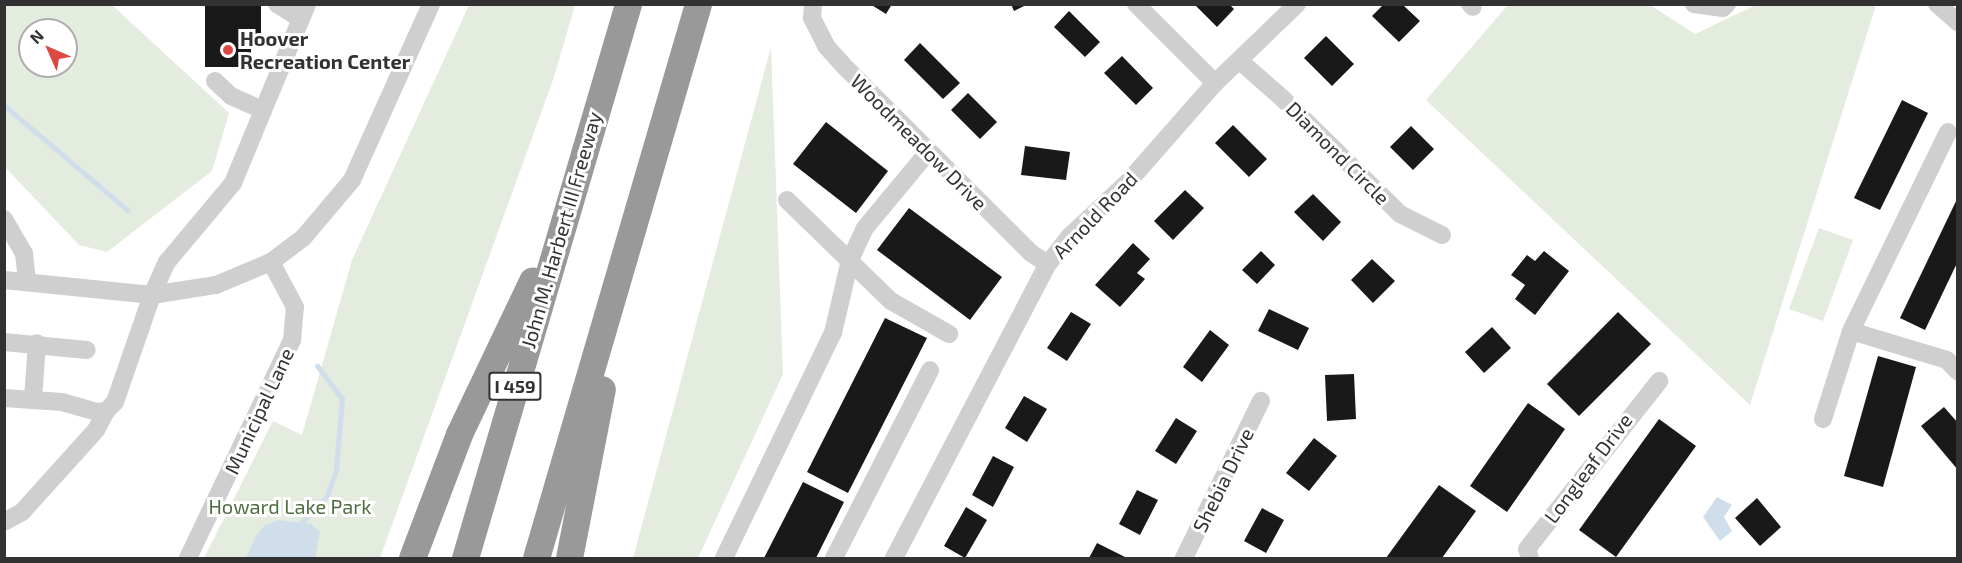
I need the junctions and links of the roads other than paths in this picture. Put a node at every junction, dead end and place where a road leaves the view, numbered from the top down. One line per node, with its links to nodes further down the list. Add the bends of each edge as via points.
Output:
1 (277, 4): 11 (street)
2 (431, 4): 25 (street, via 352,180 303,238)
3 (628, 4): 20 (highway, John M. Harbert III Freeway / I 459)
4 (698, 4): 22 (highway)
5 (813, 4): 18 (street, Woodmeadow Drive, via 812,18 826,46)
6 (1136, 4): 15 (street)
7 (1297, 4): 13 (street, Arnold Road)
8 (1694, 4): 9 (street, via 1723,8)
9 (1727, 4)
10 (1937, 4): 12 (street)
11 (304, 12): 16 (street)
12 (1958, 22)
13 (1240, 62): 15 (street, Arnold Road); 23 (street, Diamond Circle, via 1400,214)
14 (215, 81): 16 (street, via 231,96)
15 (1215, 82): 26 (street, Arnold Road, via 1128,182 1070,236)
16 (262, 110): 29 (street, via 233,183 181,243)
17 (1948, 132): 30 (street)
18 (928, 152): 24 (street, via 866,228); 26 (street, Woodmeadow Drive)
19 (788, 200): 24 (street)
20 (566, 213): 45 (highway, via 459,434); 46 (highway, John M. Harbert III Freeway / I 459)
21 (4, 219): 28 (street, via 24,253)
22 (632, 233): 47 (highway); 48 (highway)
23 (1442, 236)
24 (850, 260): 31 (street, via 891,301); 49 (street, via 833,333)
25 (271, 262): 29 (street, via 216,285); 44 (street, Municipal Lane, via 295,307 292,340)
26 (1048, 264): 51 (street, Arnold Road)
27 (4, 280): 28 (street)
28 (27, 282): 29 (street)
29 (152, 295): 41 (street, via 115,402)
30 (1851, 331): 36 (street, via 1947,360); 42 (street)
31 (949, 334)
32 (4, 342): 33 (street)
33 (37, 343): 34 (street); 38 (street)
34 (87, 350)
35 (930, 370): 50 (street)
36 (1958, 372)
37 (1659, 381): 53 (street, Longleaf Drive, via 1527,549)
38 (33, 399): 39 (street); 41 (street)
39 (5, 400)
40 (1261, 400): 52 (street, Shebia Drive)
41 (106, 411): 43 (street, via 96,430 22,512)
42 (1823, 418)
43 (4, 522)
44 (188, 558)
45 (412, 558)
46 (465, 558)
47 (536, 558)
48 (569, 558)
49 (724, 558)
50 (834, 558)
51 (894, 558)
52 (1184, 558)
53 (1530, 558)

